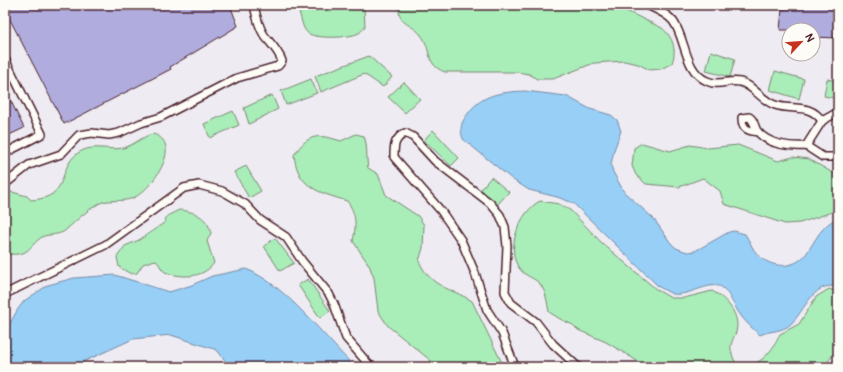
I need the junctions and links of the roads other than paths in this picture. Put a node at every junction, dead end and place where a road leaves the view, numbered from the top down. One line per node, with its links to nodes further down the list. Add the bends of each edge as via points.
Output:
1 (254, 5): 10 (lane, via 263,34 279,53 282,61 278,66 237,78 161,117 119,133 79,135 61,154 29,165)
2 (647, 5): 5 (lane, via 672,20 692,66 701,78 713,83 740,82 767,102 814,112)
3 (5, 59): 8 (lane, via 42,134)
4 (838, 112): 5 (lane)
5 (822, 121): 7 (lane)
6 (758, 132): 7 (lane, via 776,143)
7 (806, 146): 9 (lane, via 823,157)
8 (5, 153)
9 (838, 157)
10 (5, 184)
11 (5, 294): 12 (lane, via 105,245 184,188 200,185 213,188 245,204 260,220 286,237 334,304 346,338)
12 (371, 367)
13 (515, 367): 14 (lane, via 502,333 487,310 471,263 457,235 441,211 394,157 396,140 405,133 413,137 435,161 490,203 500,215 508,246 505,292 511,303 536,322 552,344)
14 (578, 367)

